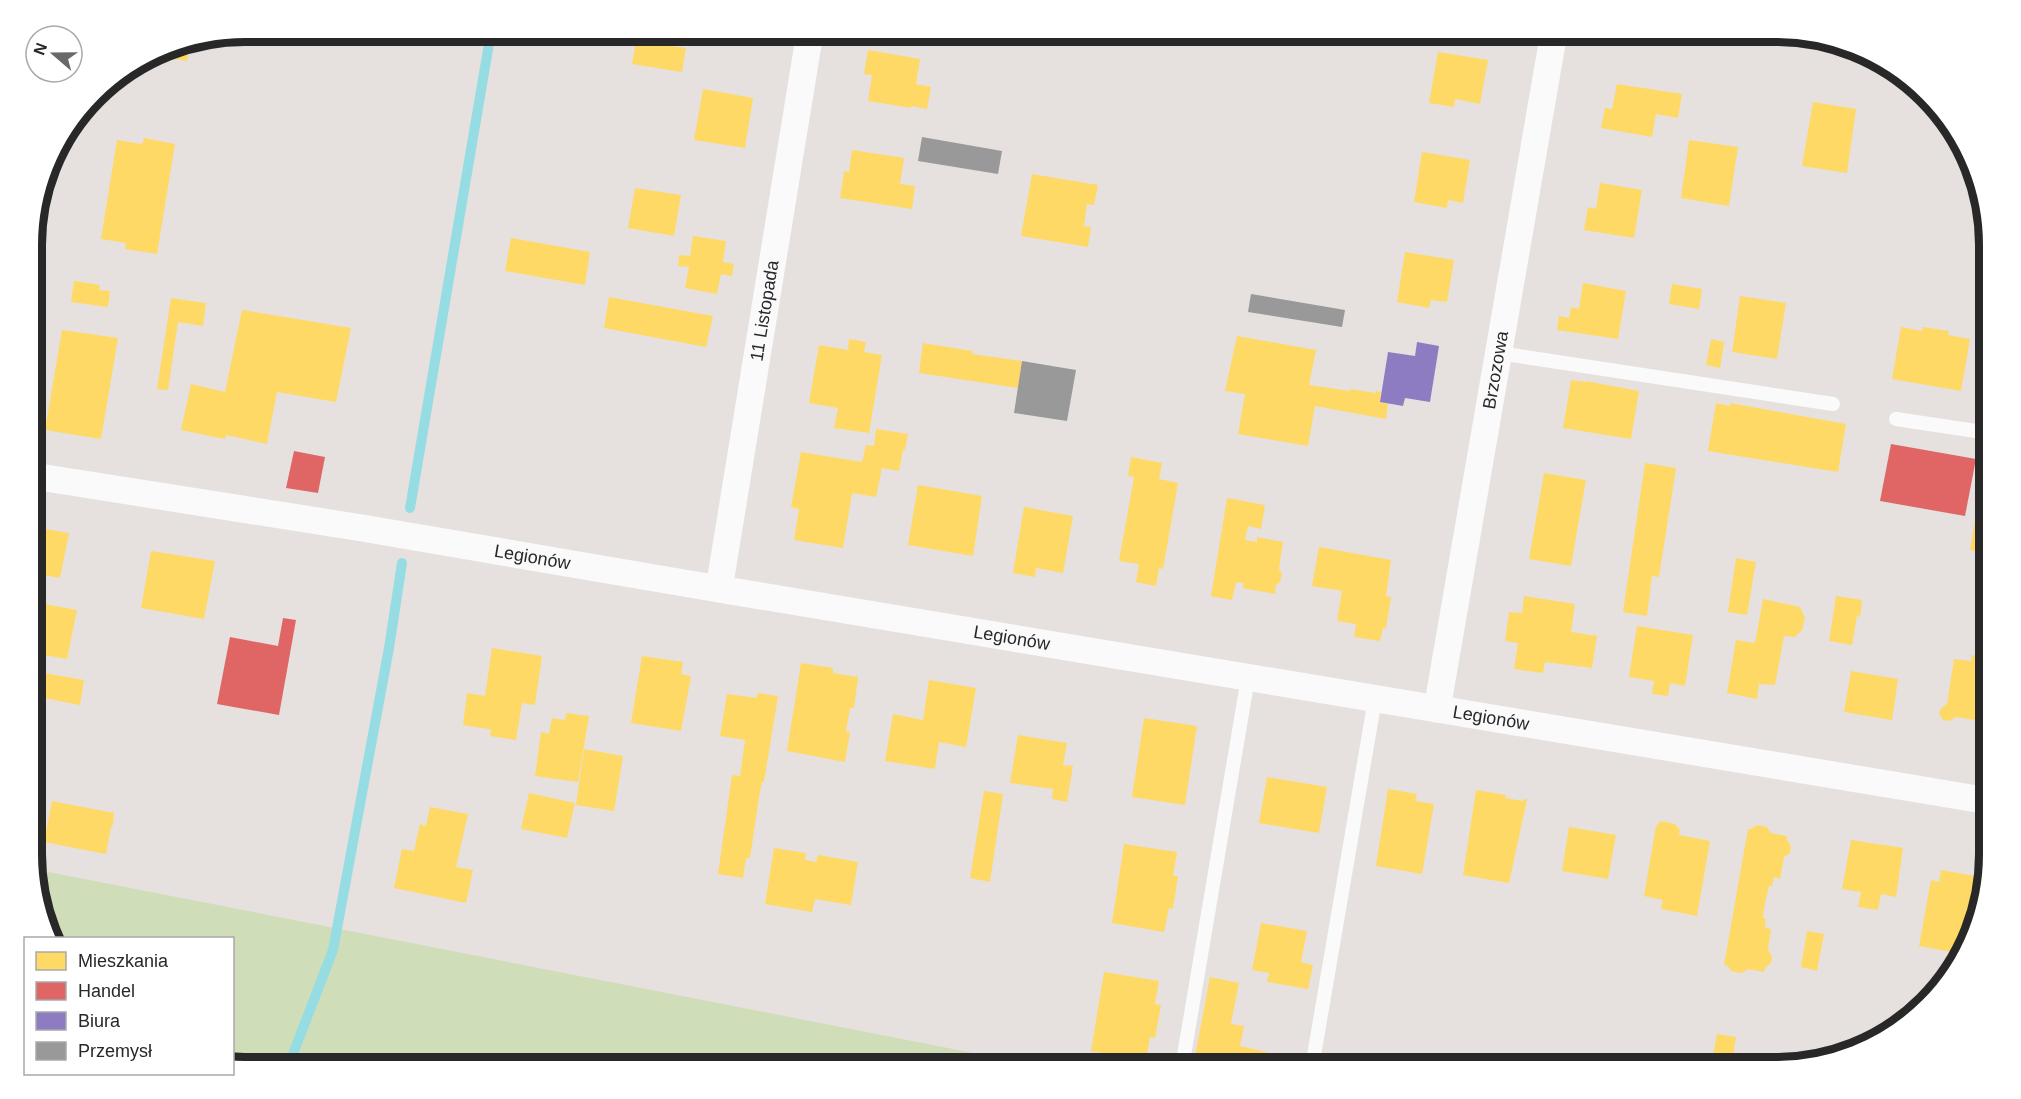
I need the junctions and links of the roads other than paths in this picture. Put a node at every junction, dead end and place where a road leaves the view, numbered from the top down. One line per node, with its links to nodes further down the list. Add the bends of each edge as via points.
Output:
1 (808, 42): 8 (street, 11 Listopada)
2 (1552, 42): 3 (street, Brzozowa)
3 (1499, 353): 4 (lane); 11 (street, Brzozowa)
4 (1833, 404)
5 (1896, 419): 6 (lane)
6 (1979, 431)
7 (42, 477): 8 (street, Legionów)
8 (719, 590): 9 (street, Legionów)
9 (1248, 678): 10 (street, Legionów); 13 (lane)
10 (1375, 699): 11 (street, Legionów); 14 (lane)
11 (1437, 709): 12 (street, Legionów)
12 (1979, 799)
13 (1184, 1057)
14 (1314, 1057)

